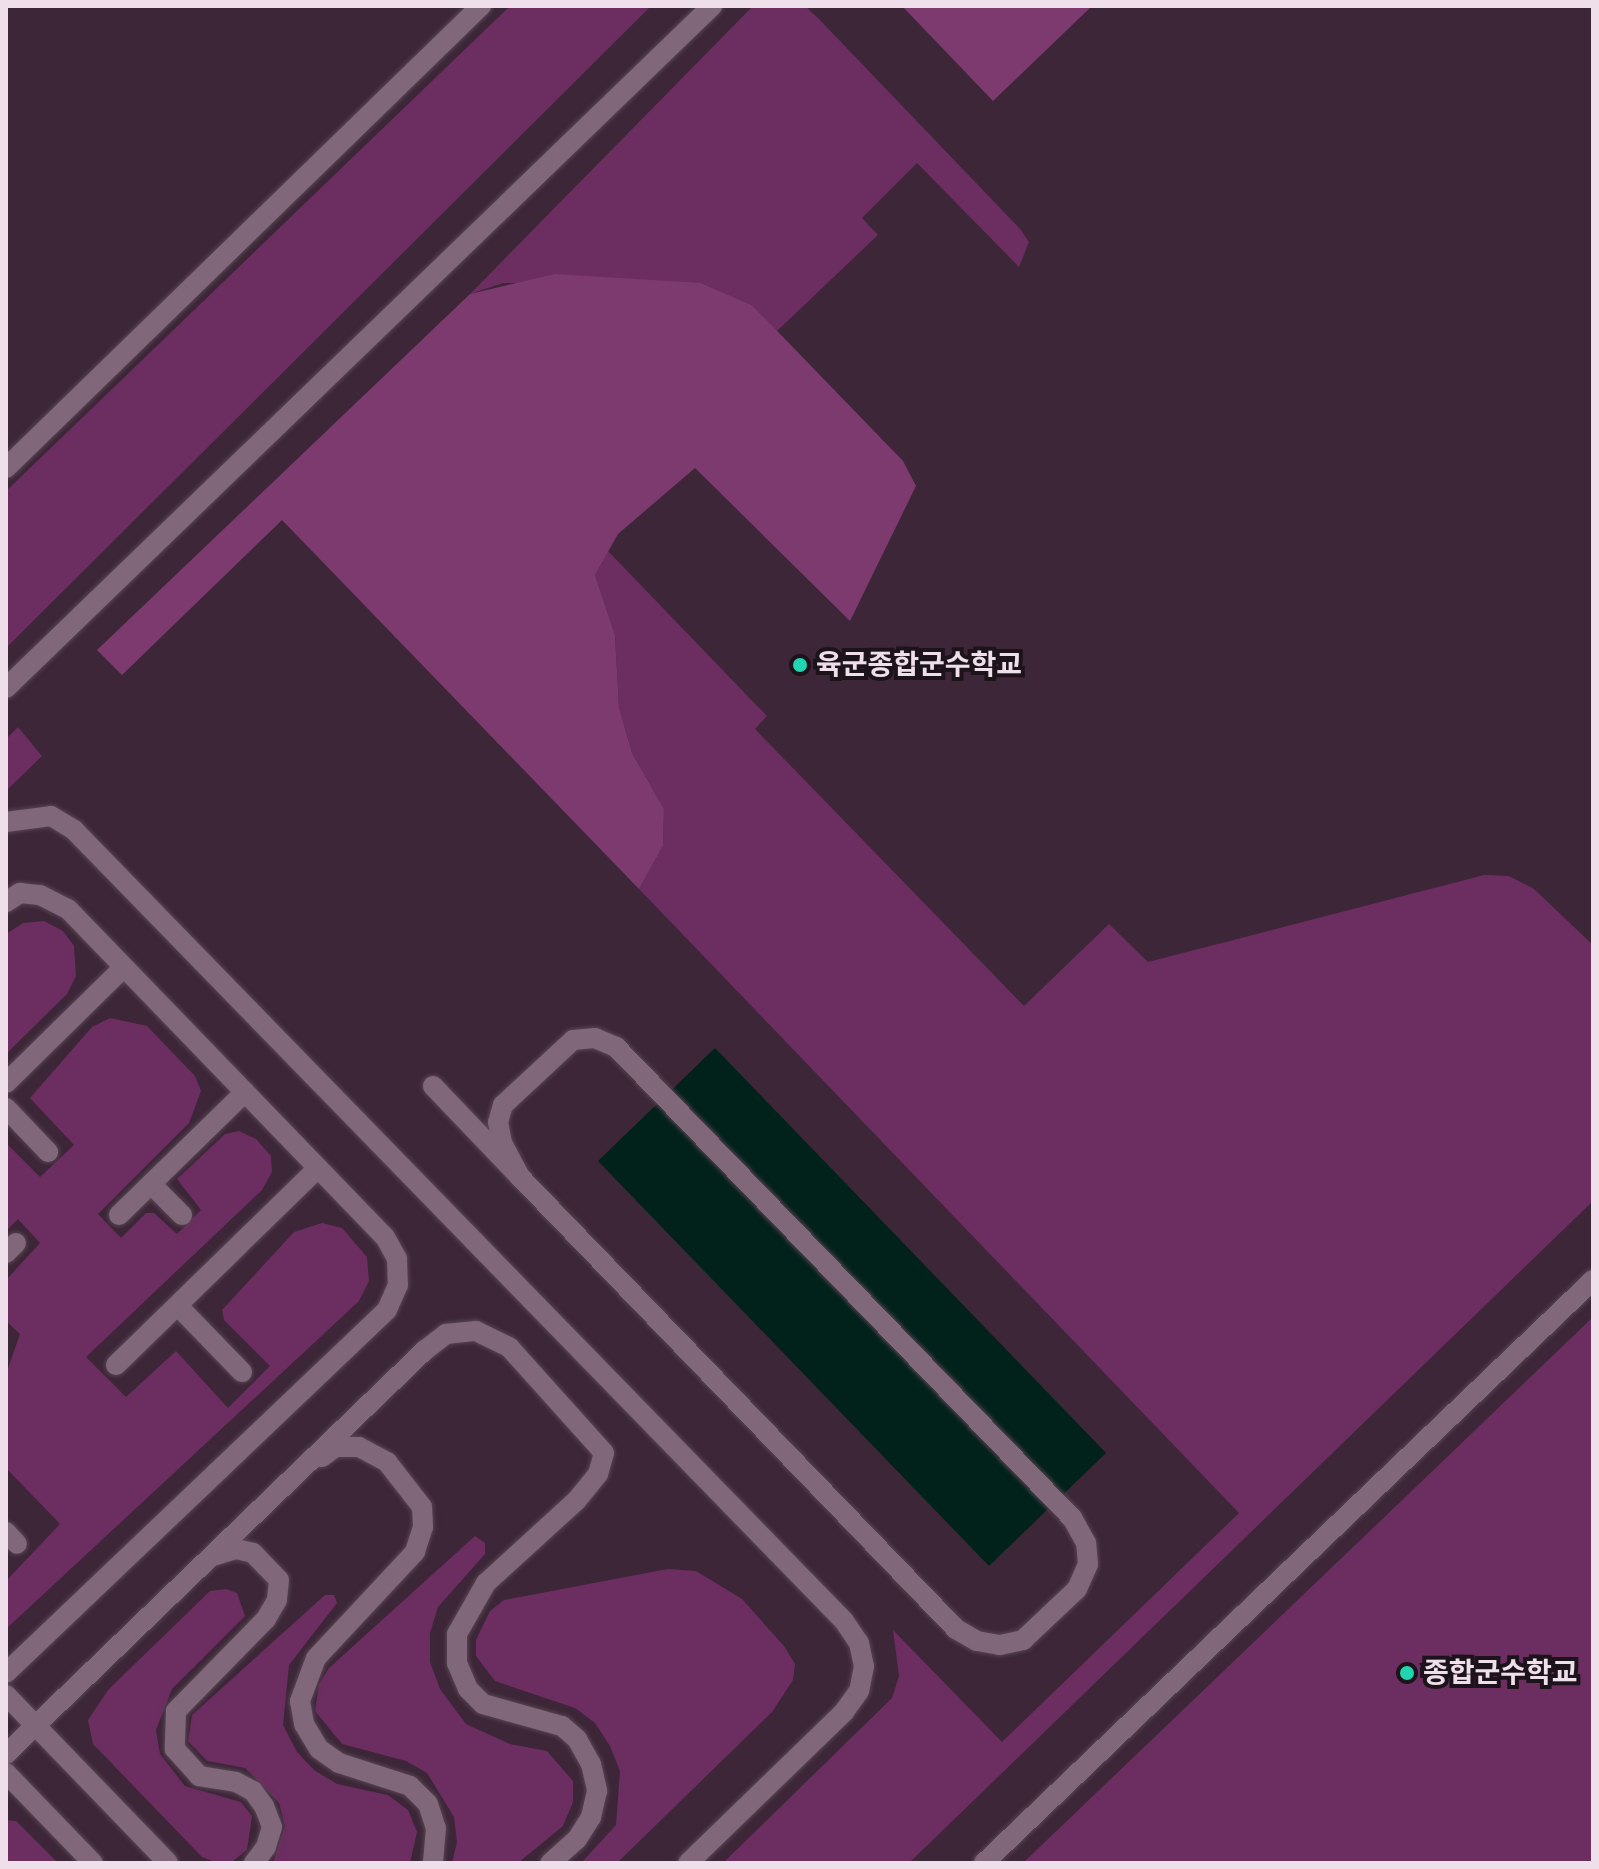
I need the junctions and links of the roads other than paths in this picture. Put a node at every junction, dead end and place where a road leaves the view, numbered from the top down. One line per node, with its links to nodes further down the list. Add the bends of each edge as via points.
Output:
1 (481, 6): 3 (street)
2 (712, 6): 4 (street)
3 (6, 468)
4 (6, 688)
5 (6, 822): 34 (street, via 51,816 74,830 822,1598 859,1643 864,1666 859,1691 844,1712)
6 (6, 902): 7 (street, via 20,893 40,895 68,909)
7 (124, 967): 8 (street); 10 (street)
8 (6, 1083)
9 (433, 1086): 14 (street)
10 (245, 1092): 13 (street); 15 (street)
11 (6, 1108): 12 (street)
12 (48, 1152)
13 (318, 1168): 19 (street); 24 (street, via 385,1237 397,1259 398,1285 387,1310)
14 (521, 1178): 14 (street, via 956,1629 977,1641 1000,1645 1023,1640 1077,1589 1088,1564 1086,1543 1072,1518 616,1047 595,1038 573,1040 503,1105 498,1122 502,1143)
15 (151, 1184): 16 (street); 17 (street)
16 (119, 1215)
17 (182, 1215)
18 (1593, 1280): 35 (street)
19 (178, 1306): 20 (street); 21 (street)
20 (116, 1365)
21 (242, 1372)
22 (295, 1476): 23 (street); 32 (street, via 336,1447 359,1447 387,1462 422,1507 423,1527 415,1552 316,1658 300,1701 304,1724 319,1749 339,1763 410,1786 428,1804 436,1828); 33 (street, via 446,1334 476,1331 509,1347 591,1432 604,1453 598,1474 486,1583 457,1634 457,1663 468,1689 483,1704 562,1726 577,1739 591,1764 597,1791 591,1817 577,1839)
23 (213, 1556): 26 (street); 31 (street, via 236,1549 253,1553 279,1580 277,1600 266,1619 176,1711 175,1749 199,1776 236,1782 253,1791 264,1806 272,1827)
24 (6, 1673)
25 (6, 1695): 26 (street)
26 (35, 1726): 27 (street); 30 (street)
27 (6, 1754)
28 (6, 1773): 29 (street)
29 (93, 1863)
30 (168, 1863)
31 (254, 1863)
32 (433, 1863)
33 (550, 1863)
34 (688, 1863)
35 (984, 1863)

